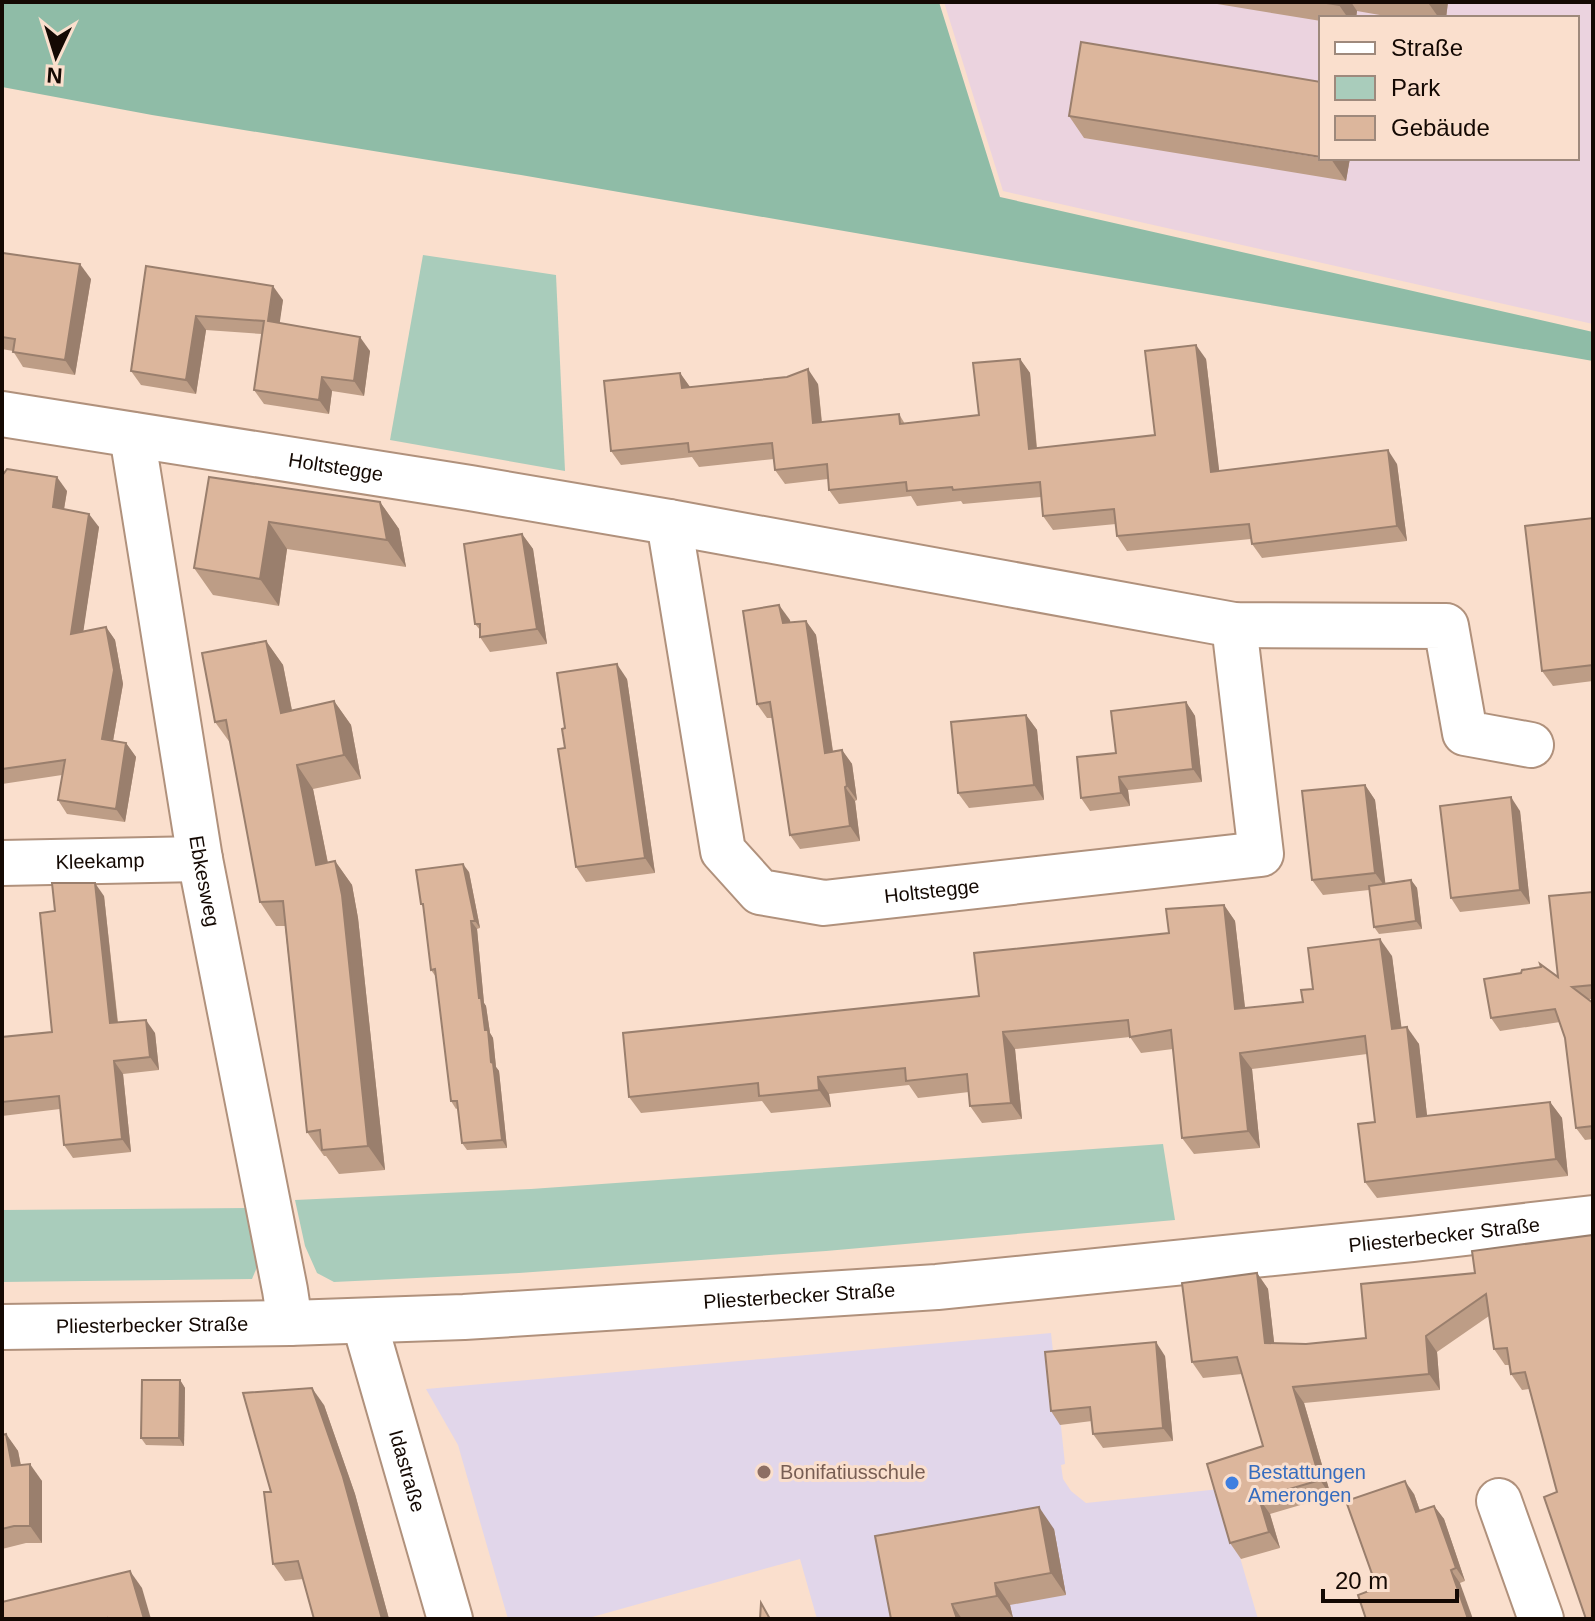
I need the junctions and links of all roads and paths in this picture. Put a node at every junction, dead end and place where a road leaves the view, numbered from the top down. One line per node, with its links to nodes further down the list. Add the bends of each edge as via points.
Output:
1 (2, 414): 2 (street, Holtstegge)
2 (132, 435): 3 (street, Holtstegge); 6 (street, Ebkesweg)
3 (669, 522): 4 (street, Holtstegge); 4 (street, Holtstegge, via 723,851 760,892 824,903 1261,854)
4 (1234, 625): 5 (street, Holtstegge, via 1446,626 1465,733)
5 (1531, 745)
6 (200, 859): 7 (street, Kleekamp); 10 (street, Ebkesweg)
7 (2, 863)
8 (1593, 1218): 9 (street, Pliesterbecker Straße, via 937,1287)
9 (364, 1321): 10 (street, Pliesterbecker Straße); 13 (street, Idastraße)
10 (290, 1323): 11 (street, Pliesterbecker Straße)
11 (2, 1327)
12 (1499, 1501): 14 (street)
13 (450, 1619)
14 (1541, 1619)

